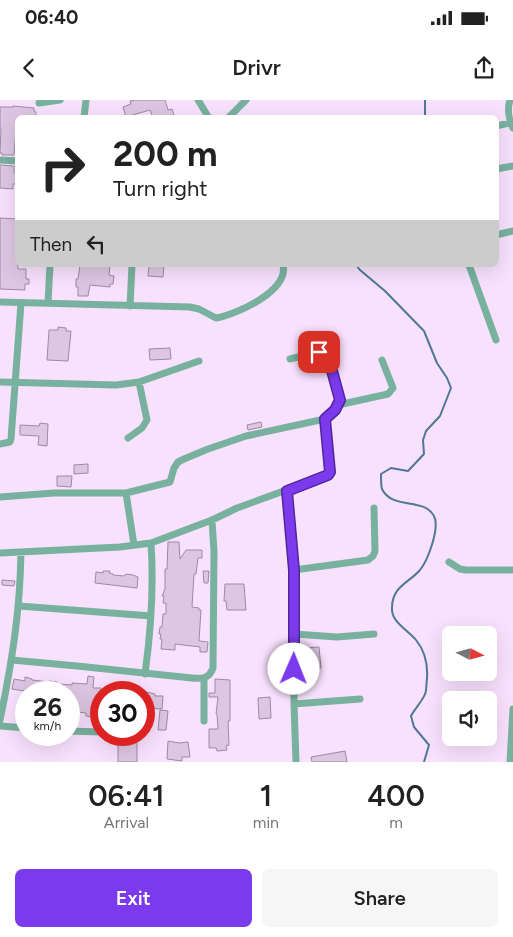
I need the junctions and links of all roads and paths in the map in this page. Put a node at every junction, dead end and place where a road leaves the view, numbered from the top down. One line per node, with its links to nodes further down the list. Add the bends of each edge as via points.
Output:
1 (60, 100): 6 (street)
2 (86, 100): 7 (street)
3 (198, 100): 8 (street)
4 (246, 100): 9 (street)
5 (510, 100): 10 (street, via 508,111)
6 (39, 103)
7 (84, 115)
8 (208, 115)
9 (231, 115)
10 (512, 125): 11 (street)
11 (499, 126)
12 (0, 160): 13 (street)
13 (15, 161)
14 (513, 166): 15 (street)
15 (499, 168)
16 (513, 231): 17 (street)
17 (499, 234)
18 (50, 267): 24 (street)
19 (132, 267): 25 (street)
20 (283, 267): 25 (street, via 282,280 271,292 221,317 190,307)
21 (470, 267): 26 (street)
22 (0, 302): 23 (street)
23 (20, 303): 24 (street); 31 (street)
24 (48, 303): 25 (street)
25 (130, 306)
26 (496, 340)
27 (290, 358): 33 (street, via 326,353 339,393)
28 (382, 360): 33 (street, via 393,388 391,391)
29 (199, 361): 32 (street)
30 (0, 382): 31 (street)
31 (15, 382): 32 (street, via 116,385); 36 (street, via 11,439 7,444)
32 (139, 382): 35 (street, via 147,420)
33 (338, 405): 34 (street)
34 (325, 419): 37 (street, via 330,472); 38 (street, via 266,431 208,449 178,462 168,484)
35 (128, 438)
36 (0, 444)
37 (287, 491): 41 (street); 47 (street)
38 (126, 493): 39 (street, via 54,492); 43 (street)
39 (0, 497)
40 (374, 508): 47 (street, via 375,551 368,560)
41 (212, 520): 42 (street); 55 (street, via 213,668)
42 (151, 543): 43 (street); 50 (street)
43 (134, 545): 44 (street)
44 (21, 552): 45 (street); 49 (street)
45 (0, 553)
46 (449, 562): 48 (street, via 466,570)
47 (294, 570): 51 (street)
48 (513, 570)
49 (19, 606): 50 (street); 53 (street)
50 (151, 616): 54 (street)
51 (294, 634): 52 (street, via 342,637); 57 (street)
52 (374, 634)
53 (12, 660): 54 (street); 59 (street)
54 (145, 674): 55 (street)
55 (204, 679): 60 (street)
56 (360, 699): 57 (street)
57 (294, 704): 63 (street)
58 (513, 709): 64 (street)
59 (0, 720)
60 (204, 721)
61 (0, 726): 62 (street)
62 (15, 727)
63 (296, 762)
64 (510, 762)

